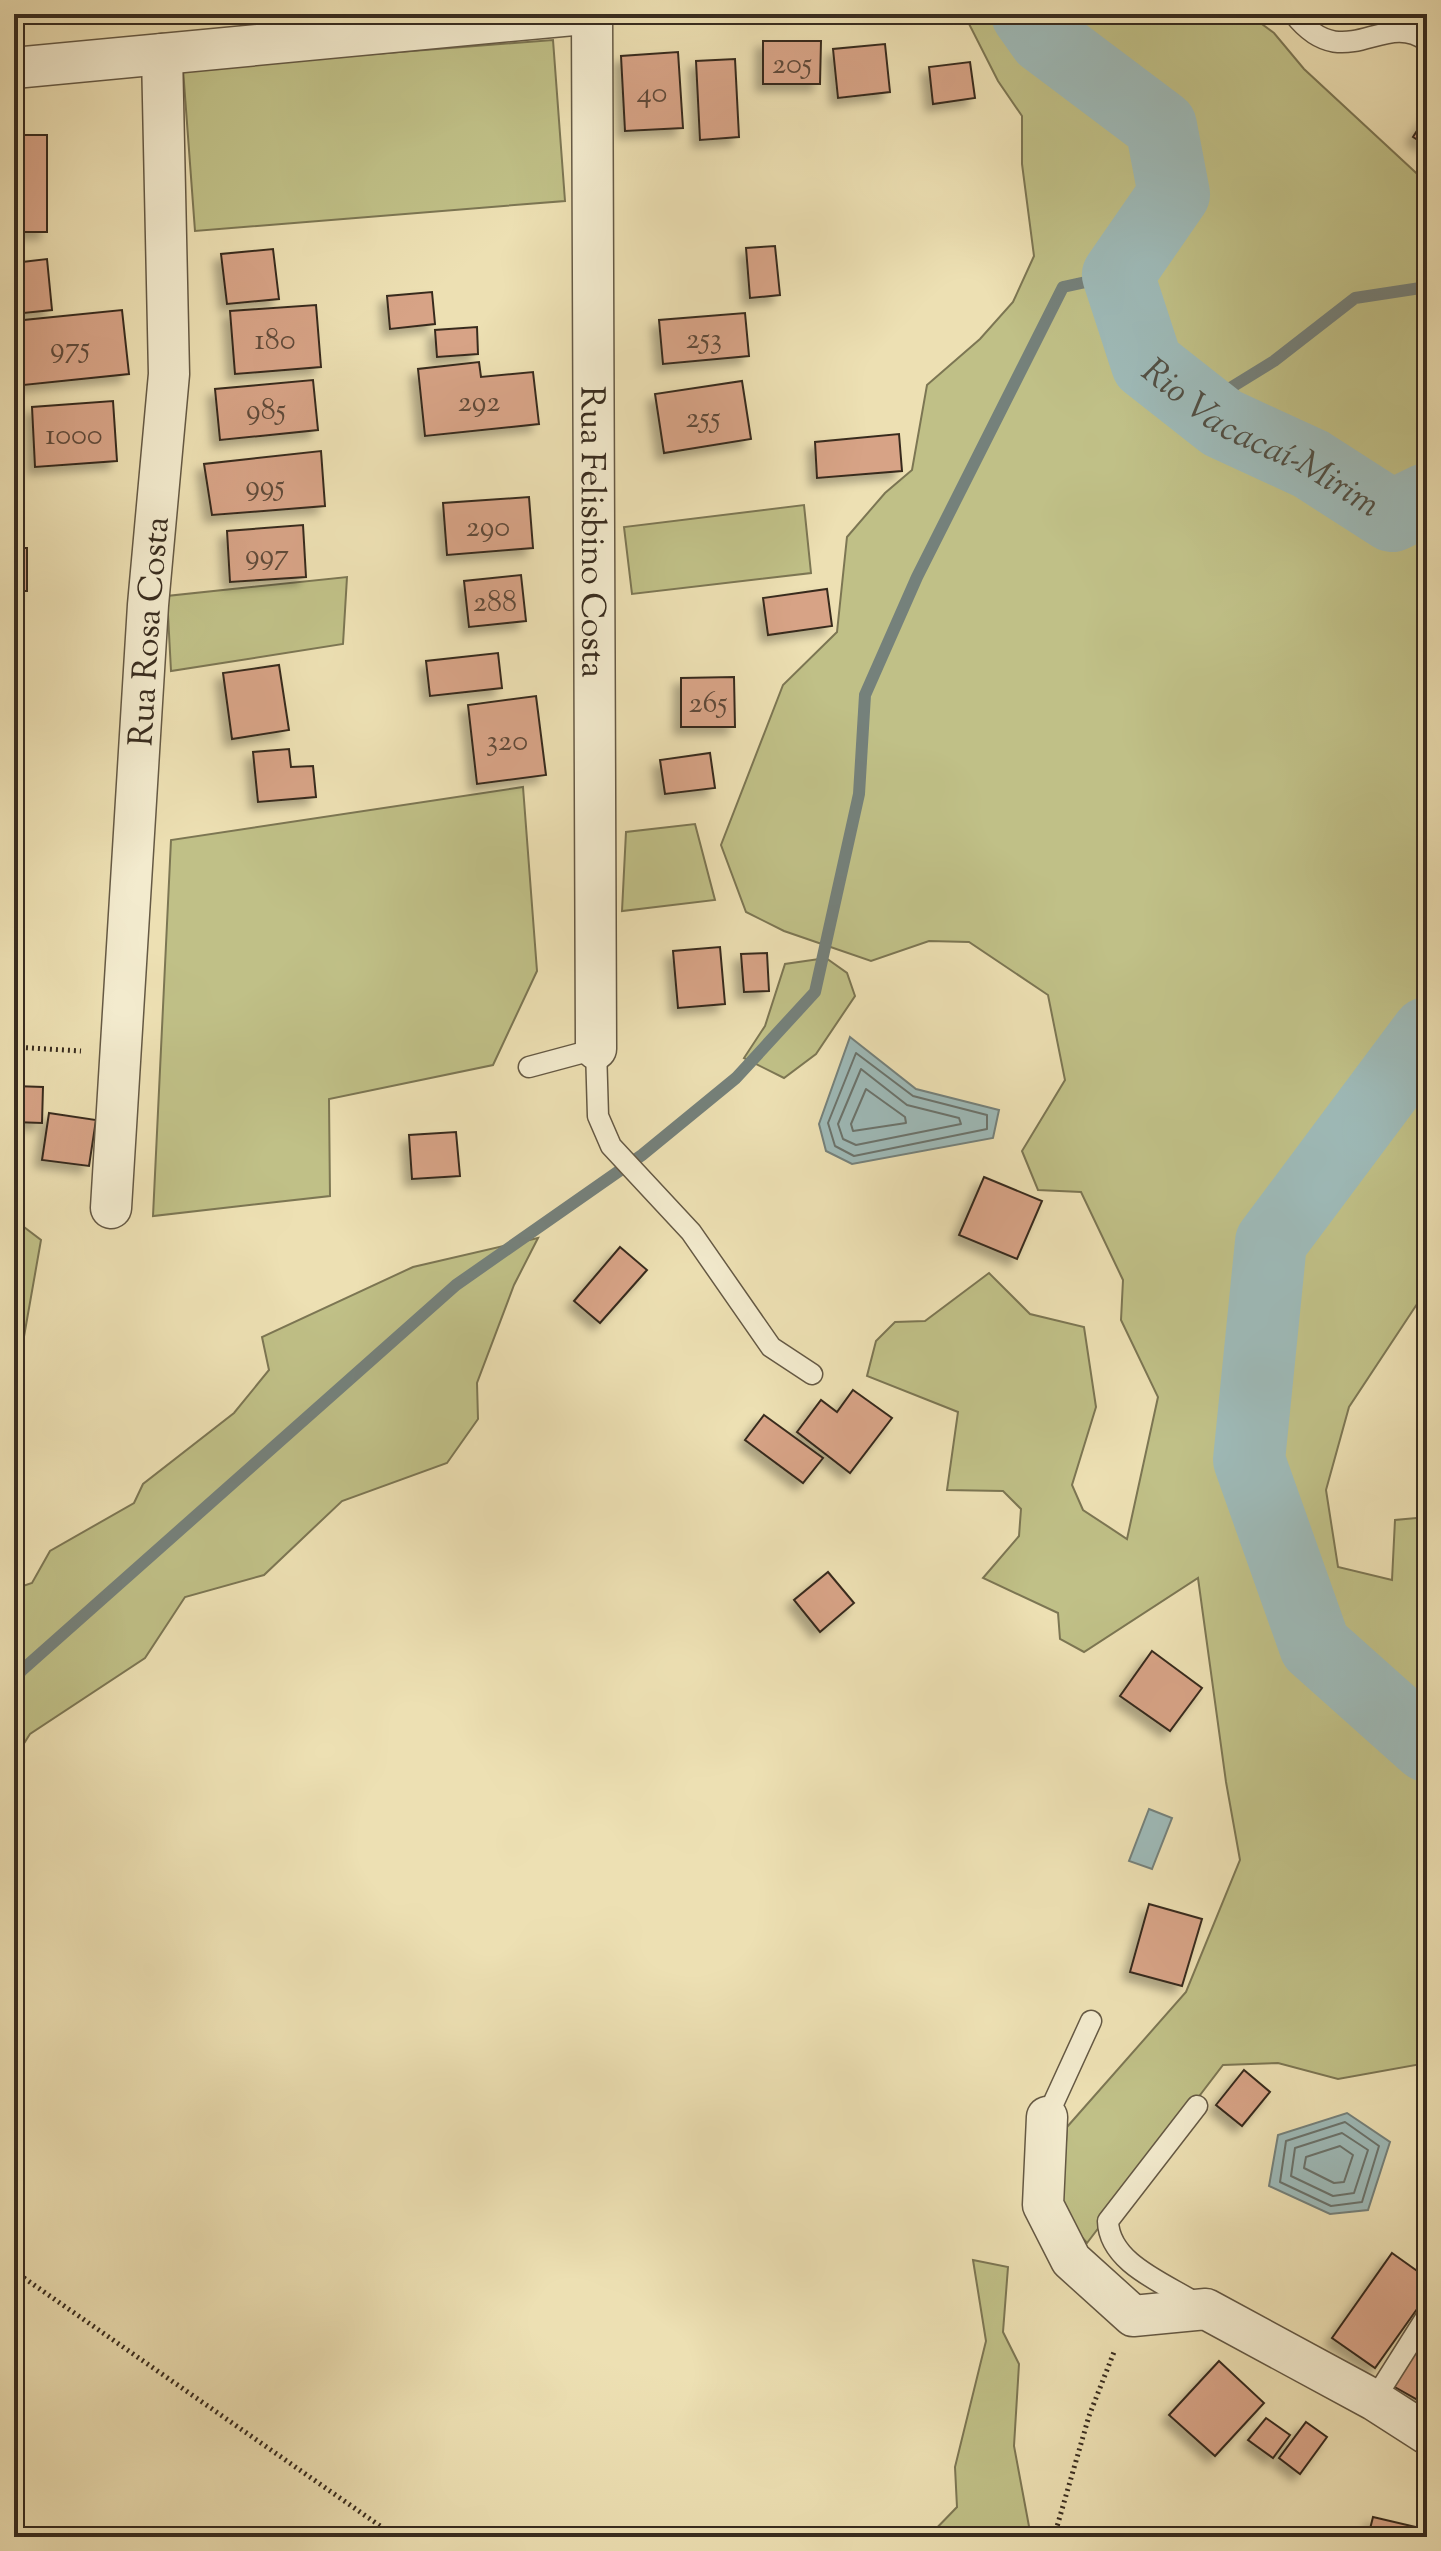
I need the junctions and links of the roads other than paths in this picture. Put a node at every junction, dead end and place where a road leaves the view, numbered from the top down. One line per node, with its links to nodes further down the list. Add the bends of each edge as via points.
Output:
1 (584, 14): 5 (street)
2 (592, 14): 7 (street, Rua Felisbino Costa)
3 (1294, 14): 4 (lane, via 1309,33 1342,44 1397,31)
4 (1427, 41)
5 (162, 54): 6 (street); 9 (street, Rua Rosa Costa, via 169,374 148,605)
6 (14, 68)
7 (596, 1049): 8 (lane); 10 (lane, via 598,1116 611,1146 691,1232 771,1347)
8 (529, 1067)
9 (111, 1208)
10 (812, 1374)
11 (1091, 2021): 13 (lane)
12 (1197, 2106): 14 (lane, via 1108,2221 1119,2255)
13 (1047, 2117): 14 (street, via 1043,2205 1071,2260 1133,2316)
14 (1206, 2309): 16 (street)
15 (1427, 2316): 16 (lane)
16 (1374, 2400): 17 (street)
17 (1427, 2434)

